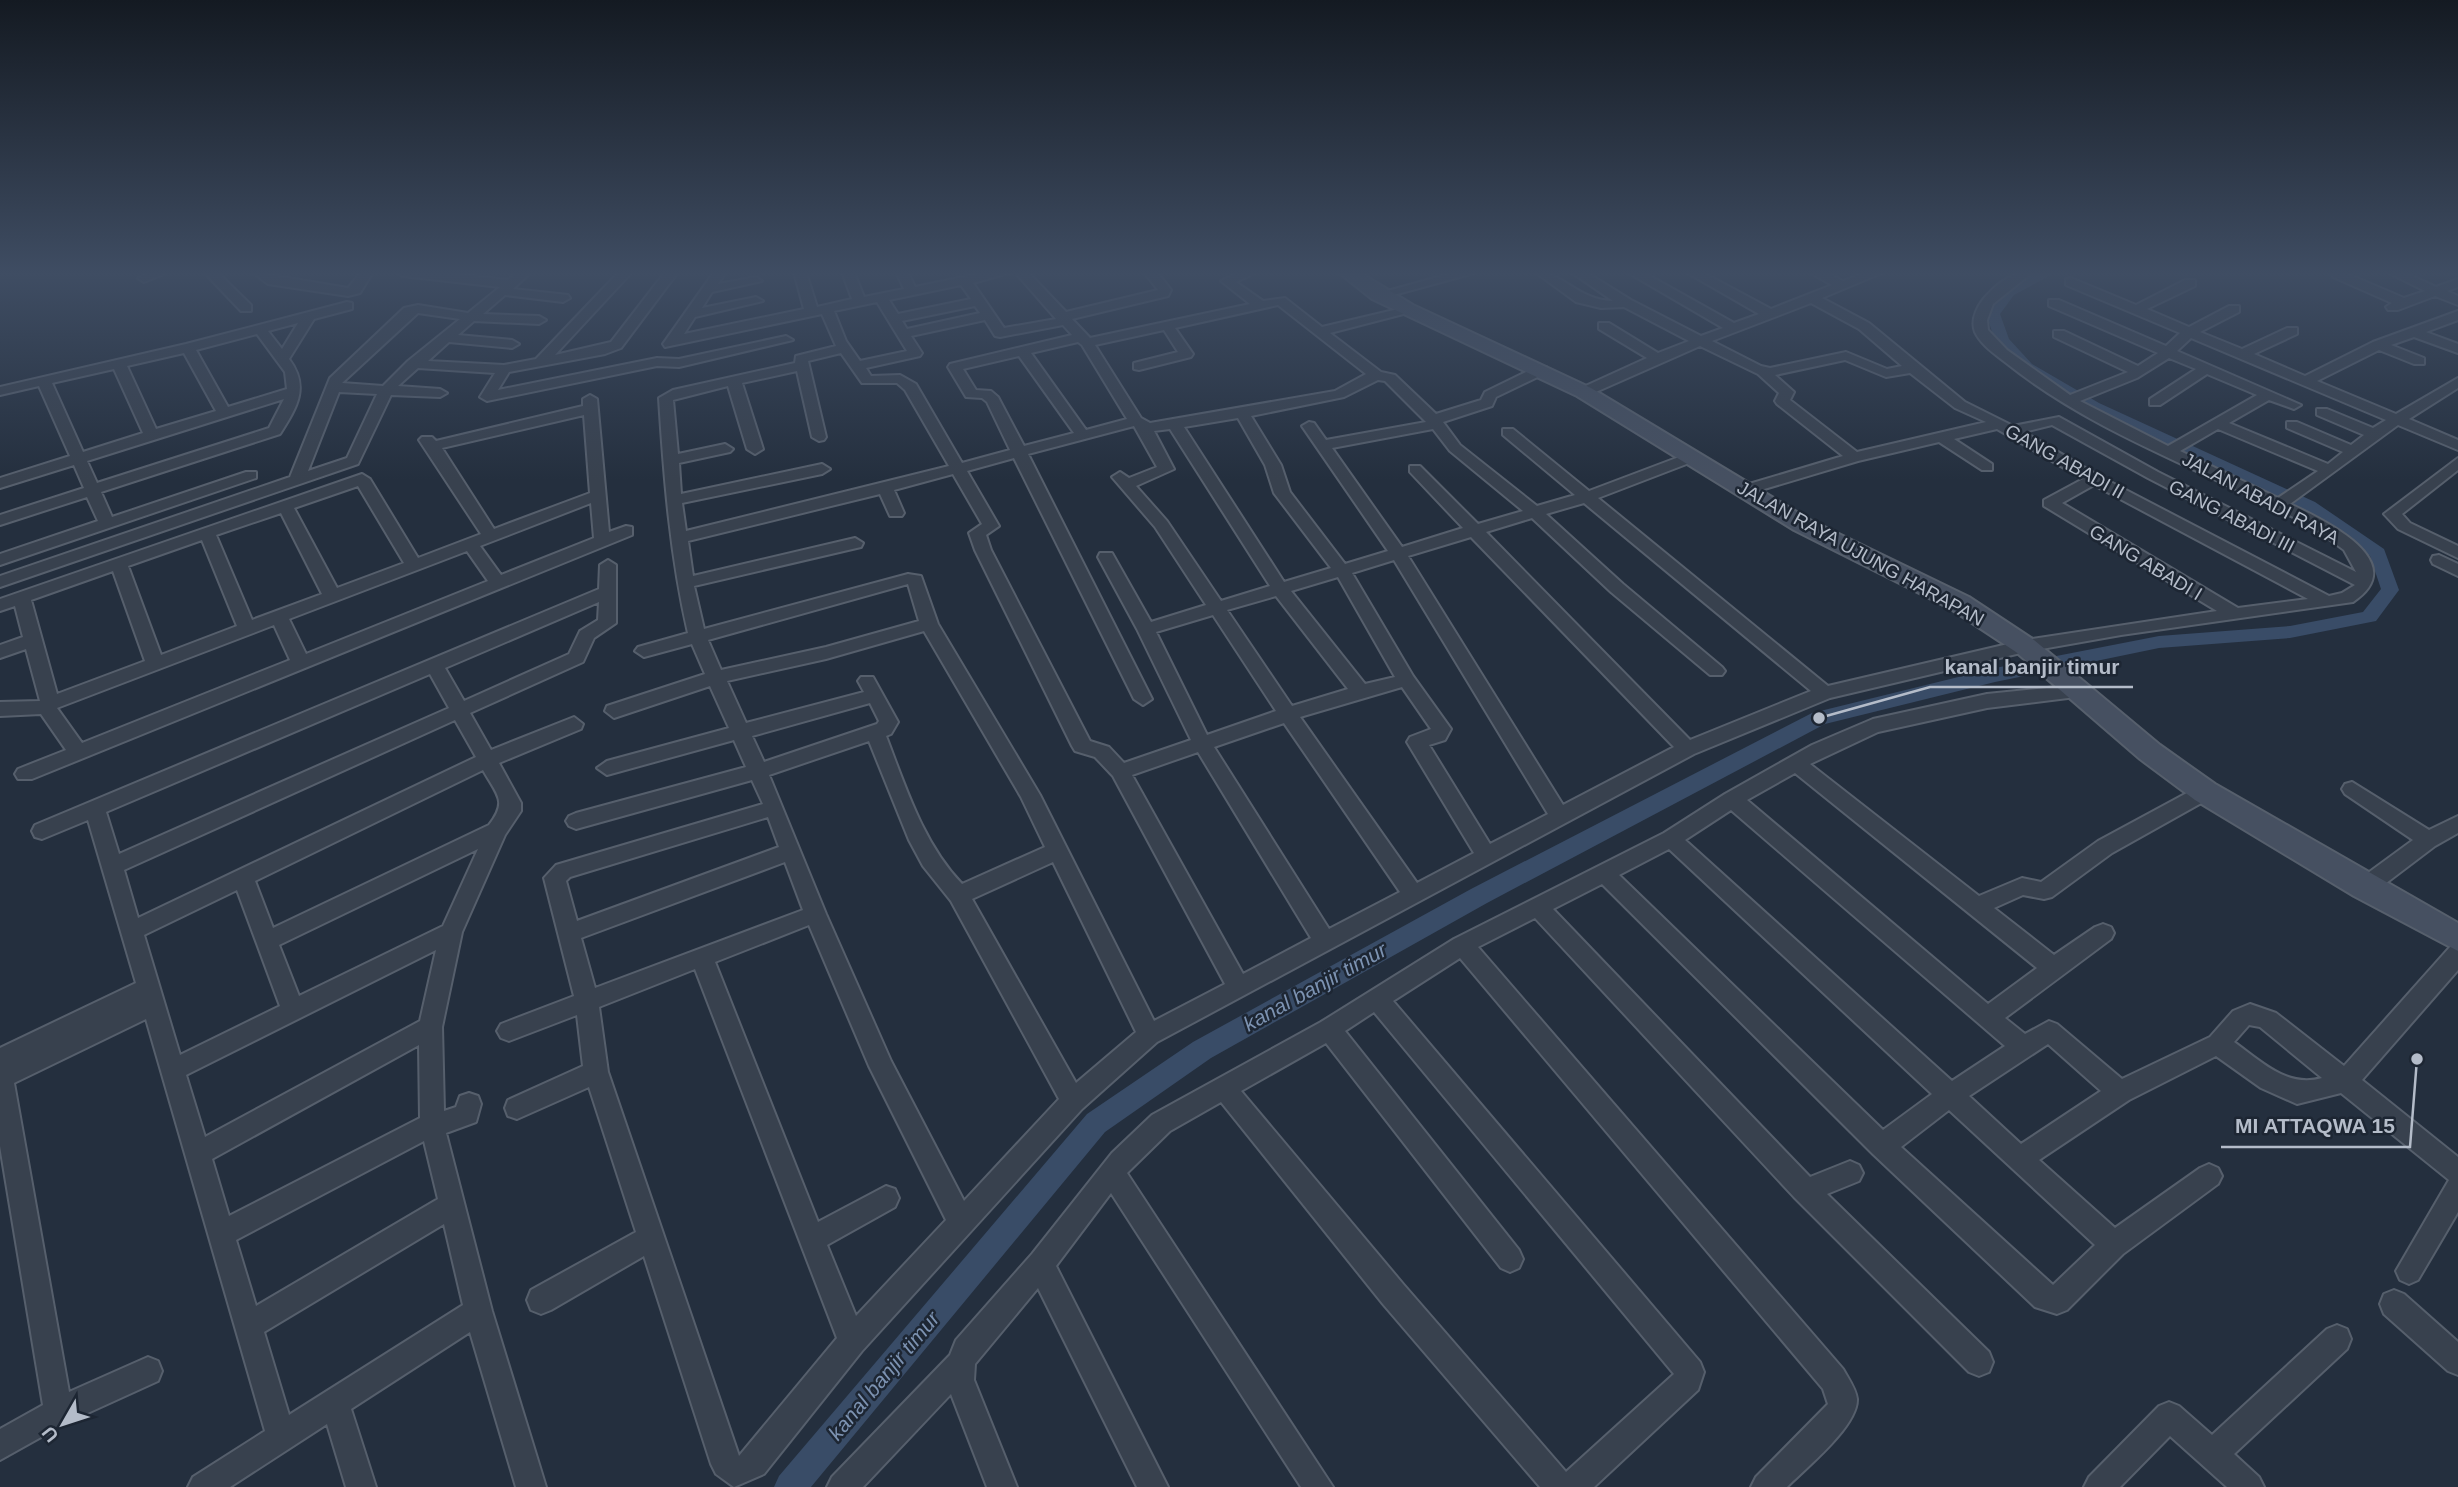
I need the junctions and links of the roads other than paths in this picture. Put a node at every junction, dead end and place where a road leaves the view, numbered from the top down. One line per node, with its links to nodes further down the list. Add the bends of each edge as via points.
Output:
1 (213, 341): 31 (street)
2 (268, 341): 38 (street)
3 (293, 341): 38 (street)
4 (377, 341): 58 (street)
5 (441, 341): 43 (street)
6 (483, 341): 29 (street)
7 (560, 341): 40 (street)
8 (619, 341): 40 (street, via 605,350)
9 (672, 341): 41 (street)
10 (780, 341): 41 (street, via 679,363)
11 (841, 341): 32 (street)
12 (909, 341): 45 (street, via 915,353)
13 (1076, 341): 34 (street)
14 (1085, 341): 74 (street)
15 (1177, 341): 46 (street, via 1185,355)
16 (1334, 341): 53 (street)
17 (1478, 341): 50 (street, JALAN RAYA UJUNG HARAPAN)
18 (1629, 341): 37 (street)
19 (1882, 341): 47 (street)
20 (1992, 341): 65 (street, JALAN ABADI RAYA, via 2021,370)
21 (2075, 341): 51 (street)
22 (2141, 341): 35 (street)
23 (2179, 341): 35 (street)
24 (2212, 341): 36 (street)
25 (2270, 341): 36 (street)
26 (2388, 341): 30 (street)
27 (2438, 341): 33 (street)
28 (1699, 342): 37 (street); 52 (street)
29 (512, 344)
30 (2378, 345): 39 (street); 56 (street)
31 (188, 348): 42 (street); 70 (street)
32 (844, 348): 44 (street, via 808,355 801,359); 45 (street)
33 (2458, 349)
34 (1023, 351): 81 (street); 93 (street, via 955,368 971,394 990,396)
35 (2167, 353): 49 (street); 51 (street)
36 (2244, 354): 56 (street)
37 (1657, 358): 62 (street)
38 (281, 360): 61 (street, via 292,372)
39 (2419, 361)
40 (541, 362): 48 (street)
41 (657, 362): 48 (street, via 487,397)
42 (120, 364): 54 (street); 83 (street)
43 (412, 364): 48 (street); 59 (street)
44 (801, 366): 55 (street); 84 (street)
45 (856, 366): 99 (street, via 871,381 905,381)
46 (1139, 366)
47 (1913, 368): 52 (street, via 1886,373 1846,356); 79 (street, via 1960,405)
48 (504, 369)
49 (2205, 369): 64 (street); 66 (street)
50 (1541, 370): 62 (street, JALAN RAYA UJUNG HARAPAN); 73 (street, via 1490,396 1487,403)
51 (2137, 371): 65 (street)
52 (1763, 372): 95 (street, via 1787,391 1782,401)
53 (1376, 375): 71 (street, via 1339,394); 73 (street, via 1390,378)
54 (44, 381): 60 (street); 96 (street)
55 (734, 381): 91 (street); 97 (street, via 668,396)
56 (2305, 381): 72 (street)
57 (2458, 382): 72 (street)
58 (333, 387): 59 (street); 106 (street)
59 (389, 387): 63 (street); 106 (street, via 353,461)
60 (0, 391)
61 (295, 391): 70 (street); 109 (street, via 274,431)
62 (1584, 392): 94 (street, JALAN RAYA UJUNG HARAPAN)
63 (440, 393)
64 (2268, 395): 68 (street); 75 (street)
65 (2074, 398): 89 (street, JALAN ABADI RAYA, via 2112,423)
66 (2155, 402)
67 (590, 403): 86 (street); 111 (street)
68 (2294, 405)
69 (2322, 412): 82 (street)
70 (224, 413): 83 (street)
71 (1242, 414): 76 (street); 137 (street, via 1273,466 1282,494)
72 (2396, 419): 82 (street); 88 (street)
73 (1435, 422): 87 (street); 116 (street, via 1455,448)
74 (1140, 424): 76 (street); 81 (street); 148 (street, via 1166,469 1123,480 1161,524)
75 (2218, 424): 89 (street); 103 (street)
76 (1175, 425): 142 (street)
77 (2292, 425): 92 (street)
78 (1309, 426): 87 (street)
79 (2004, 427): 85 (street, GANG ABADI II); 105 (street, GANG ABADI II); 141 (street, GANG ABADI III, via 2053,419)
80 (1508, 432): 112 (street)
81 (1082, 434): 93 (street)
82 (2374, 434): 92 (street)
83 (152, 436): 96 (street)
84 (819, 437)
85 (1941, 437): 95 (street, GANG ABADI II); 98 (street)
86 (430, 443): 123 (street)
87 (1324, 445): 129 (street)
88 (2458, 445)
89 (2179, 447): 113 (street, JALAN ABADI RAYA)
90 (725, 449): 97 (street)
91 (755, 449)
92 (2353, 451): 103 (street)
93 (1018, 453): 99 (street); 167 (street)
94 (1692, 457): 110 (street, JALAN RAYA UJUNG HARAPAN); 112 (street)
95 (1854, 457): 110 (street, GANG ABADI II)
96 (78, 459): 107 (street); 109 (street)
97 (670, 460): 114 (street)
98 (1987, 467)
99 (957, 468): 108 (street); 183 (street, via 991,526 977,533 983,550 1082,746 1102,752)
100 (2455, 468): 128 (street, via 2392,514 2404,526)
101 (822, 469): 114 (street)
102 (1415, 469): 120 (street)
103 (2330, 470): 113 (street)
104 (251, 475): 119 (street)
105 (2094, 478): 146 (street, GANG ABADI II); 149 (street, GANG ABADI I, via 2050,503)
106 (297, 480): 138 (street)
107 (0, 483)
108 (885, 488): 117 (street); 124 (street)
109 (92, 490): 118 (street); 119 (street)
110 (1745, 490): 161 (street, JALAN RAYA UJUNG HARAPAN, via 1802,525 1960,603)
111 (598, 495): 123 (street); 125 (street)
112 (1589, 496): 116 (street); 166 (street)
113 (2286, 499): 141 (street, JALAN ABADI RAYA, via 2350,546 2367,574)
114 (674, 500): 124 (street)
115 (285, 506): 122 (street); 134 (street, via 362,479); 144 (street)
116 (1534, 512): 120 (street); 162 (street)
117 (895, 513)
118 (0, 520)
119 (107, 523): 131 (street)
120 (1474, 530): 129 (street); 177 (street)
121 (626, 531): 125 (street)
122 (207, 533): 133 (street); 152 (street)
123 (491, 536): 127 (street)
124 (679, 538): 140 (street)
125 (602, 541): 139 (street)
126 (855, 542): 140 (street)
127 (470, 544): 134 (street); 139 (street)
128 (2457, 551)
129 (1399, 554): 137 (street); 190 (street)
130 (1106, 557): 153 (street)
131 (0, 560)
132 (2439, 560): 136 (street)
133 (119, 564): 145 (street); 160 (street)
134 (414, 565): 144 (street)
135 (608, 565): 143 (street)
136 (2458, 570)
137 (1343, 572): 142 (street); 164 (street)
138 (0, 582)
139 (498, 583): 158 (street)
140 (685, 583): 154 (street)
141 (2365, 583): 146 (street, via 2356,594)
142 (1280, 589): 148 (street); 165 (street)
143 (607, 592): 159 (street); 170 (street, via 607,623 586,635 577,658)
144 (332, 596): 150 (street)
145 (22, 598): 147 (street); 155 (street)
146 (2326, 602): 149 (street)
147 (0, 605)
148 (1216, 608): 153 (street); 172 (street)
149 (2235, 614): 161 (street)
150 (279, 617): 152 (street); 158 (street)
151 (929, 624): 154 (street, via 915,580 908,579); 163 (street); 197 (street, via 1030,795)
152 (247, 629): 160 (street)
153 (1146, 629): 176 (street)
154 (697, 636): 156 (street); 163 (street)
155 (33, 640): 157 (street); 168 (street)
156 (645, 651)
157 (0, 652)
158 (301, 663): 178 (street)
159 (433, 663): 170 (street); 188 (street)
160 (155, 664): 168 (street)
161 (2050, 668): 166 (street); 180 (street, via 1987,701 1873,726); 186 (street, JALAN RAYA UJUNG HARAPAN)
162 (1717, 671)
163 (714, 678): 171 (street); 174 (street)
164 (1406, 680): 165 (street); 199 (street, via 1441,729 1438,735 1417,742)
165 (1360, 691): 172 (street)
166 (1825, 693): 177 (street)
167 (1143, 699)
168 (48, 705): 169 (street); 178 (street)
169 (0, 709)
170 (460, 710): 179 (street); 200 (street)
171 (614, 711)
172 (1287, 713): 176 (street); 204 (street)
173 (574, 724): 179 (street)
174 (738, 732): 175 (street, via 871,688 889,725); 181 (street); 182 (street)
175 (875, 733): 182 (street); 205 (street, via 920,838 945,882)
176 (1203, 745): 183 (street); 215 (street)
177 (1687, 749): 190 (street)
178 (78, 752): 184 (street)
179 (487, 760): 194 (street, via 511,803 511,811); 202 (street)
180 (1795, 762): 187 (street); 207 (street)
181 (607, 768)
182 (758, 771): 189 (street); 191 (street)
183 (1120, 771): 220 (street)
184 (24, 774)
185 (2352, 789): 196 (street)
186 (2205, 792): 203 (street, JALAN RAYA UJUNG HARAPAN); 207 (street, via 2105,847 2044,891 2022,886)
187 (1732, 799): 195 (street); 225 (street)
188 (95, 808): 193 (street); 200 (street)
189 (772, 808): 198 (street); 211 (street, via 558,873 555,878)
190 (1560, 817): 199 (street)
191 (576, 821)
192 (2458, 824): 196 (street)
193 (41, 831)
194 (496, 831): 210 (street); 214 (street)
195 (1671, 839): 201 (street); 238 (street)
196 (2428, 840): 203 (street)
197 (1057, 851): 205 (street); 229 (street)
198 (790, 852): 208 (street); 211 (street)
199 (1486, 855): 204 (street)
200 (112, 866): 209 (street)
201 (1604, 873): 206 (street); 243 (street)
202 (243, 878): 209 (street); 214 (street)
203 (2365, 887): 213 (street, JALAN RAYA UJUNG HARAPAN)
204 (1413, 894): 215 (street)
205 (959, 895): 239 (street)
206 (1537, 906): 216 (street); 250 (street)
207 (1978, 906): 219 (street)
208 (815, 914): 218 (street); 254 (street, via 881,1066)
209 (133, 930): 221 (street)
210 (451, 932): 224 (street); 226 (street)
211 (569, 933): 223 (street)
212 (2103, 933): 219 (street)
213 (2458, 938)
214 (268, 940): 224 (street)
215 (1326, 943): 220 (street)
216 (1462, 945): 222 (street); 286 (street, via 1833,1379 1843,1398 1841,1411)
217 (2458, 954): 235 (street)
218 (702, 958): 223 (street); 257 (street)
219 (2054, 968): 225 (street)
220 (1238, 987): 229 (street)
221 (150, 996): 232 (street); 233 (street)
222 (1378, 1000): 227 (street); 285 (street, via 1690,1372 1688,1380)
223 (587, 1001): 228 (street); 234 (street)
224 (293, 1011): 233 (street)
225 (1988, 1017): 231 (street)
226 (430, 1027): 242 (street); 244 (street)
227 (1329, 1029): 236 (street); 259 (street)
228 (509, 1031)
229 (1149, 1035): 239 (street)
230 (2218, 1044): 235 (street, via 2269,1080 2297,1093); 235 (street, via 2250,1014 2268,1020); 237 (street)
231 (2024, 1048): 237 (street, via 2049,1031); 238 (street)
232 (0, 1070): 273 (street)
233 (172, 1070): 244 (street)
234 (596, 1072): 241 (street); 256 (street)
235 (2346, 1081): 246 (street)
236 (1224, 1088): 247 (street, via 1146,1134); 284 (street)
237 (2120, 1092): 245 (street)
238 (1951, 1095): 243 (street); 245 (street)
239 (1073, 1101): 254 (street)
240 (469, 1104): 242 (street, via 467,1114)
241 (517, 1108)
242 (432, 1124): 253 (street); 255 (street)
243 (1882, 1146): 258 (street, via 2052,1301)
244 (197, 1154): 255 (street)
245 (2021, 1158): 258 (street)
246 (2458, 1172)
247 (1113, 1173): 260 (street); 283 (street)
248 (1850, 1173): 250 (street)
249 (2209, 1176): 258 (street)
250 (1803, 1188): 269 (street)
251 (2458, 1188): 261 (street)
252 (886, 1198): 257 (street)
253 (451, 1205): 264 (street); 265 (street)
254 (962, 1224): 267 (street)
255 (221, 1234): 265 (street)
256 (653, 1237): 262 (street); 267 (street, via 726,1464 736,1473 754,1464)
257 (812, 1239): 267 (street)
258 (2114, 1245)
259 (1510, 1259)
260 (1041, 1265): 270 (street, via 967,1350); 282 (street)
261 (2409, 1270)
262 (541, 1300)
263 (2394, 1304): 268 (street)
264 (478, 1311): 272 (street); 279 (street)
265 (248, 1326): 274 (street)
266 (2337, 1339): 276 (street, via 2219,1449)
267 (852, 1341)
268 (2458, 1361)
269 (1979, 1362)
270 (961, 1364): 280 (street); 281 (street, via 960,1380)
271 (148, 1371): 273 (street)
272 (334, 1402): 274 (street); 278 (street)
273 (58, 1412): 275 (street)
274 (281, 1436): 277 (street)
275 (0, 1445)
276 (2216, 1457): 287 (street, via 2169,1416); 288 (street)
277 (203, 1487)
278 (361, 1487)
279 (531, 1487)
280 (842, 1487)
281 (1002, 1487)
282 (1153, 1487)
283 (1318, 1487)
284 (1559, 1487)
285 (1572, 1487)
286 (1766, 1487)
287 (2099, 1487)
288 (2249, 1487)

